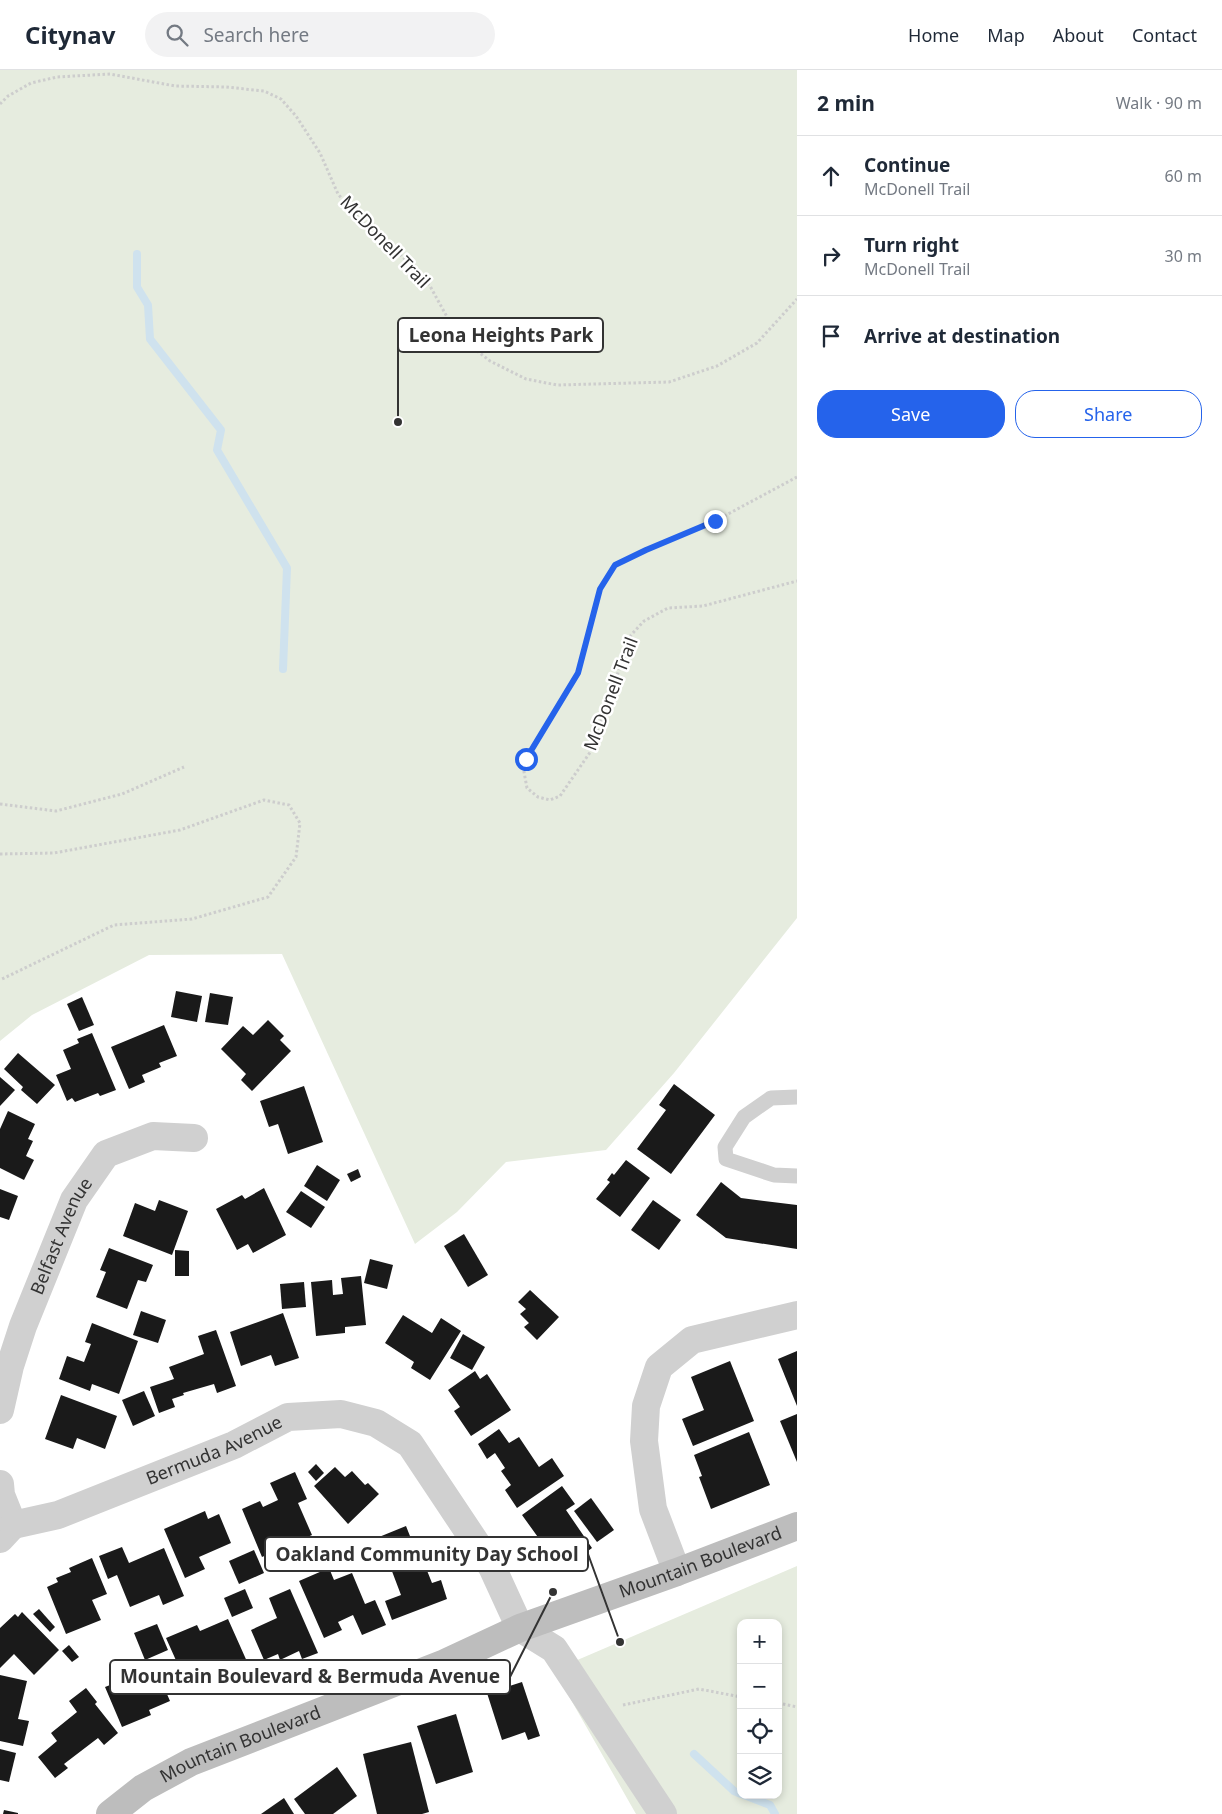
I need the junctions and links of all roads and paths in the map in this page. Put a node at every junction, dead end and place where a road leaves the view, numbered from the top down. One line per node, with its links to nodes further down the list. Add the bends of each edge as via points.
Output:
1 (0, 104): 2 (path, McDonell Trail, via 8,96 32,84 57,77 110,74 175,86 264,91 281,99 320,153 338,194 368,229 398,252 430,286 457,335 490,361 526,379 557,386 669,382 717,366 757,343)
2 (797, 299)
3 (797, 477): 4 (path, McDonell Trail, via 715,521 615,565 600,589 578,673 526,759 527,788 538,798 550,800 560,796 591,751 631,635 644,622 668,608 703,606)
4 (797, 581)
5 (184, 767): 6 (path, via 122,794 56,811)
6 (0, 804)
7 (0, 854): 8 (path, via 54,853 180,830 264,800 288,805 300,822 296,857 268,897 192,919 114,925)
8 (0, 980)
9 (797, 1097): 11 (lane, via 770,1098 744,1117 725,1147 726,1159 774,1175)
10 (194, 1138): 13 (street, Belfast Avenue, via 153,1136 106,1154 74,1200 23,1326)
11 (797, 1176)
12 (797, 1315): 17 (street, via 692,1340 659,1367 646,1406 644,1441 654,1509)
13 (0, 1410)
14 (0, 1484): 16 (street)
15 (797, 1526): 17 (street, Mountain Boulevard)
16 (7, 1532): 18 (street, Bermuda Avenue, via 234,1445 288,1417 341,1414 376,1423 410,1444 492,1567)
17 (678, 1572): 18 (street, Mountain Boulevard)
18 (520, 1628): 22 (street, via 554,1649); 23 (street, Mountain Boulevard, via 445,1662 191,1762 143,1788)
19 (737, 1696): 22 (path, via 699,1689)
20 (782, 1705): 21 (path)
21 (797, 1707)
22 (595, 1710): 24 (street)
23 (110, 1814)
24 (663, 1814)

